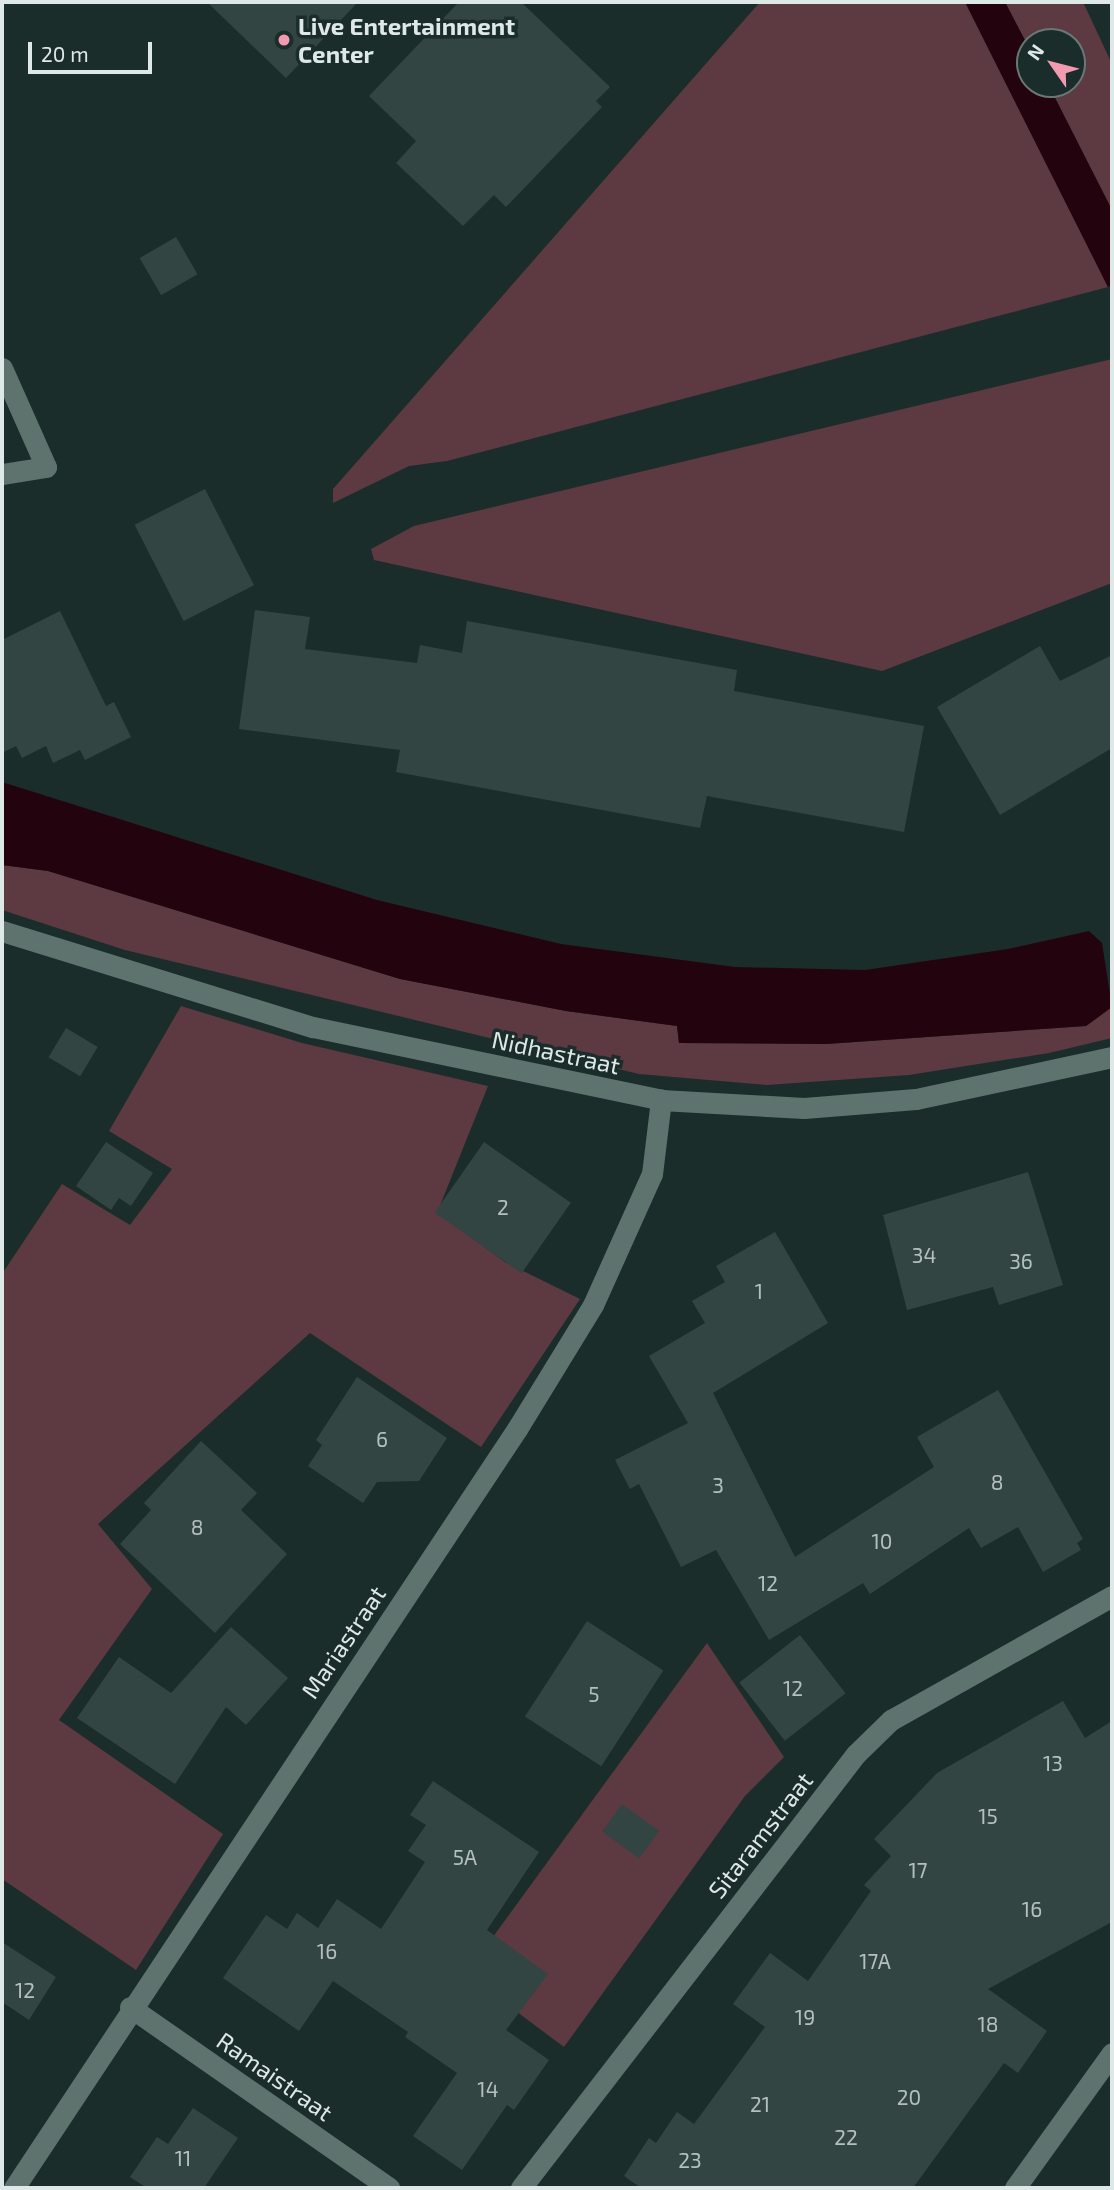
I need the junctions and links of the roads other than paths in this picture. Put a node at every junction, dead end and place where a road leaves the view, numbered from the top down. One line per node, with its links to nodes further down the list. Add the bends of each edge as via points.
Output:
1 (2, 368): 2 (street, via 46,467)
2 (2, 474)
3 (2, 931): 5 (street, Nidhastraat, via 313,1027)
4 (1112, 1057): 5 (street, Nidhastraat, via 903,1100 804,1108)
5 (661, 1100): 7 (street, Mariastraat, via 652,1174 593,1305 517,1429)
6 (1112, 1596): 11 (street, Sitaramstraat, via 891,1720 856,1754)
7 (130, 2007): 9 (street, Mariastraat); 10 (street, Ramaistraat)
8 (1112, 2053): 12 (street)
9 (14, 2188)
10 (389, 2188)
11 (521, 2188)
12 (1015, 2188)

